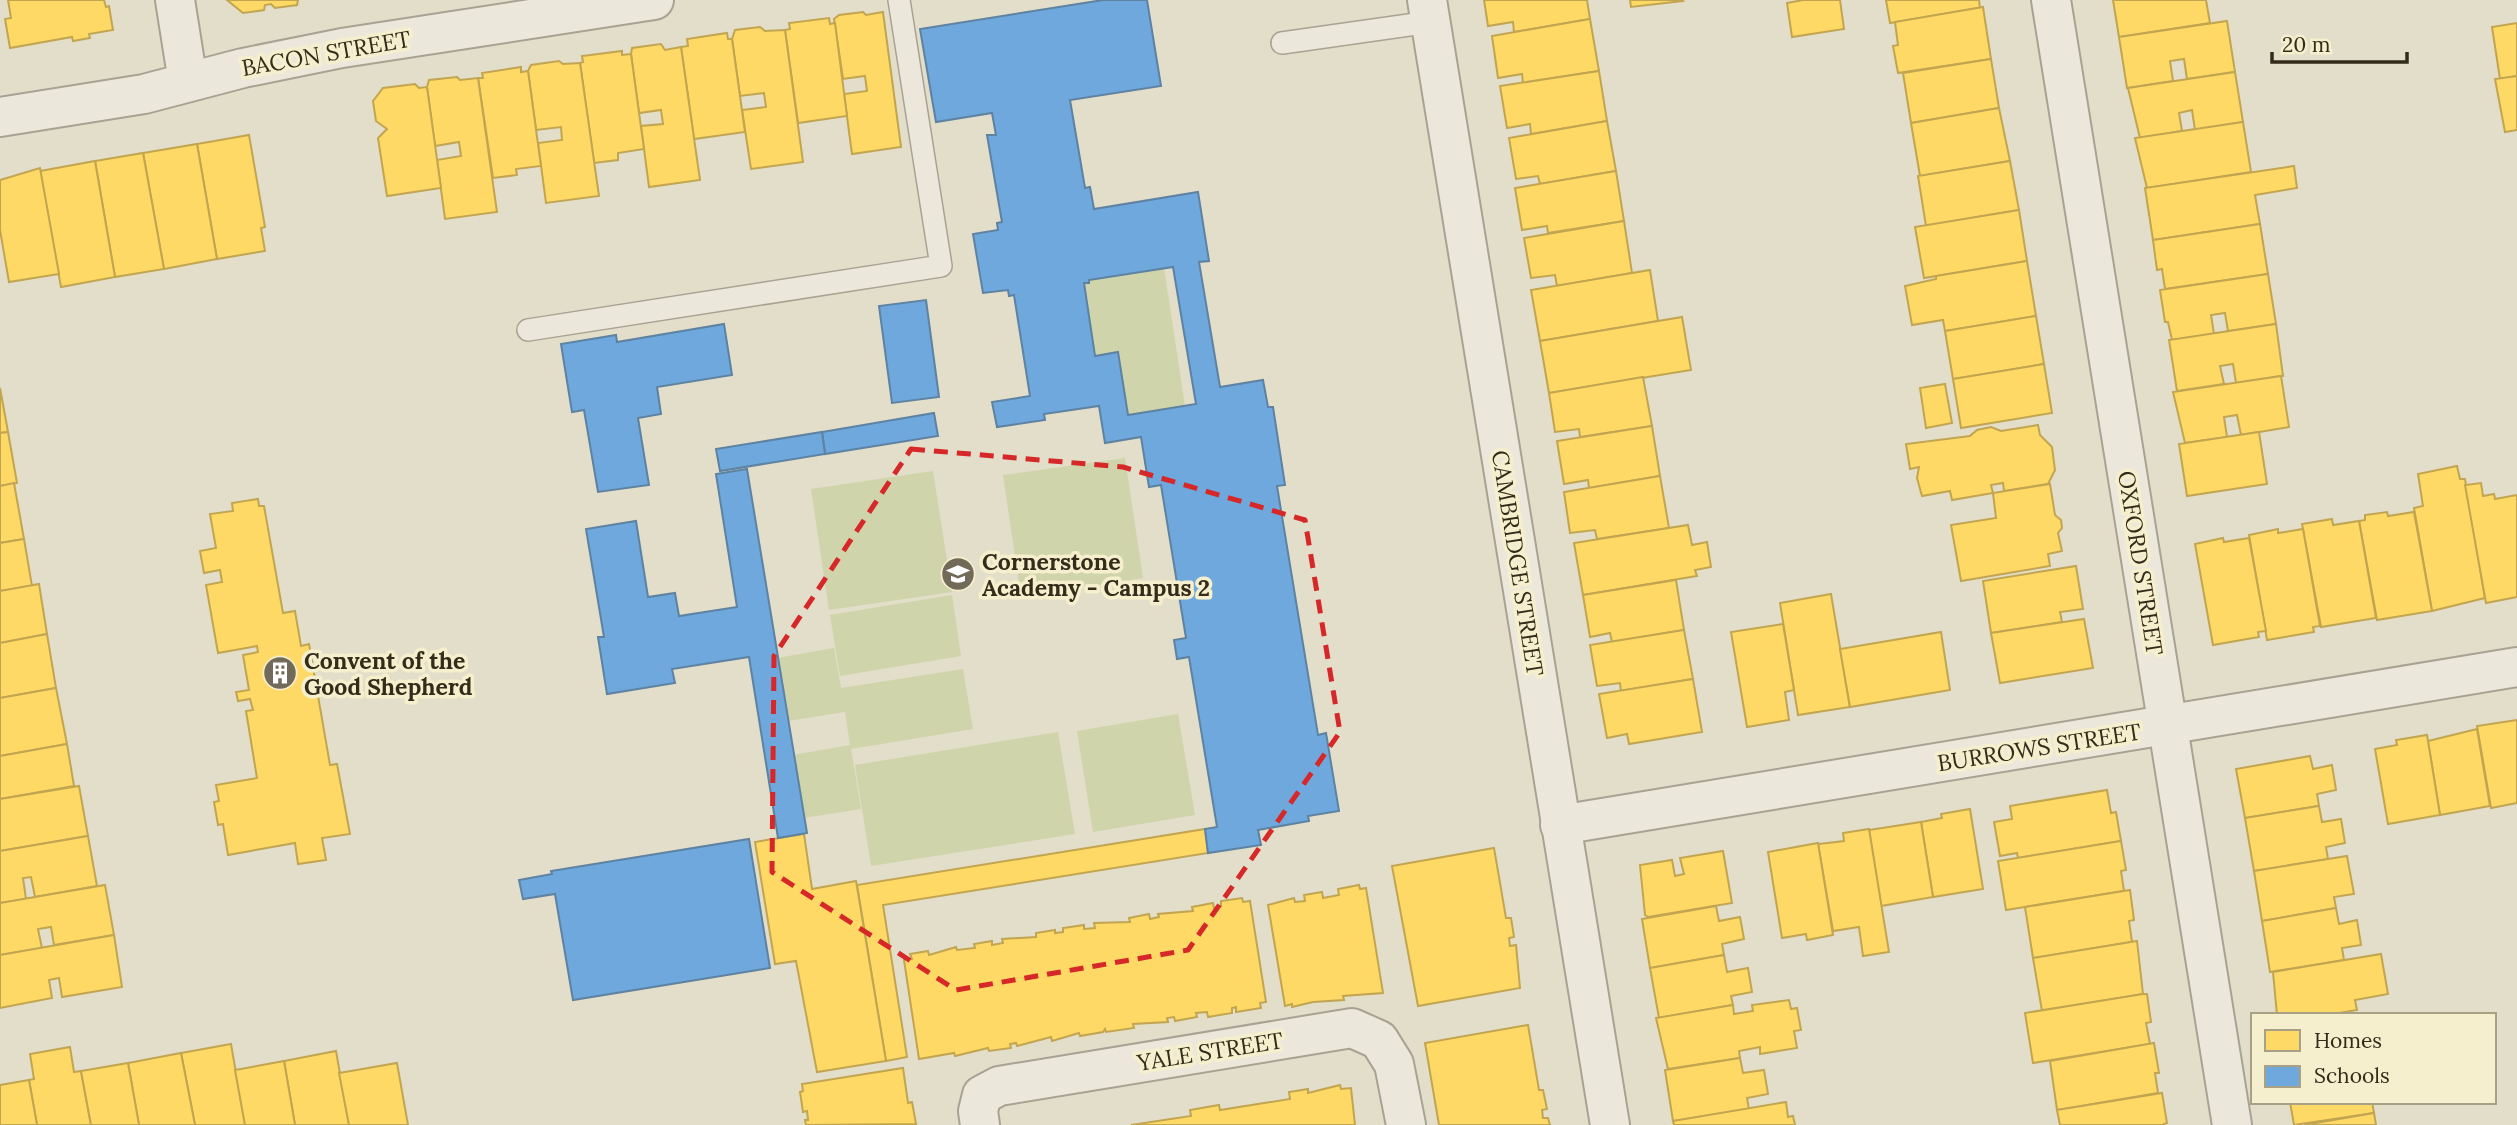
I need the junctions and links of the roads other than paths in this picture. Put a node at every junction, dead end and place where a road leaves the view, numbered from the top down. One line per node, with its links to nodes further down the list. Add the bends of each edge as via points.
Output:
1 (175, 0): 7 (street)
2 (654, 0): 7 (street, BACON STREET, via 342,48)
3 (899, 0): 9 (lane, via 941,266)
4 (2050, 0): 11 (street, OXFORD STREET)
5 (1429, 11): 6 (lane); 12 (street, CAMBRIDGE STREET)
6 (1282, 43)
7 (188, 82): 8 (street, BACON STREET, via 144,94)
8 (0, 117)
9 (528, 330)
10 (2517, 667): 11 (street, BURROWS STREET)
11 (2167, 726): 12 (street, BURROWS STREET); 16 (street, OXFORD STREET)
12 (1560, 825): 15 (street, CAMBRIDGE STREET)
13 (980, 1125): 14 (street, YALE STREET, via 982,1095 999,1086 1352,1028 1379,1040 1394,1064)
14 (1406, 1125)
15 (1609, 1125)
16 (2232, 1125)

